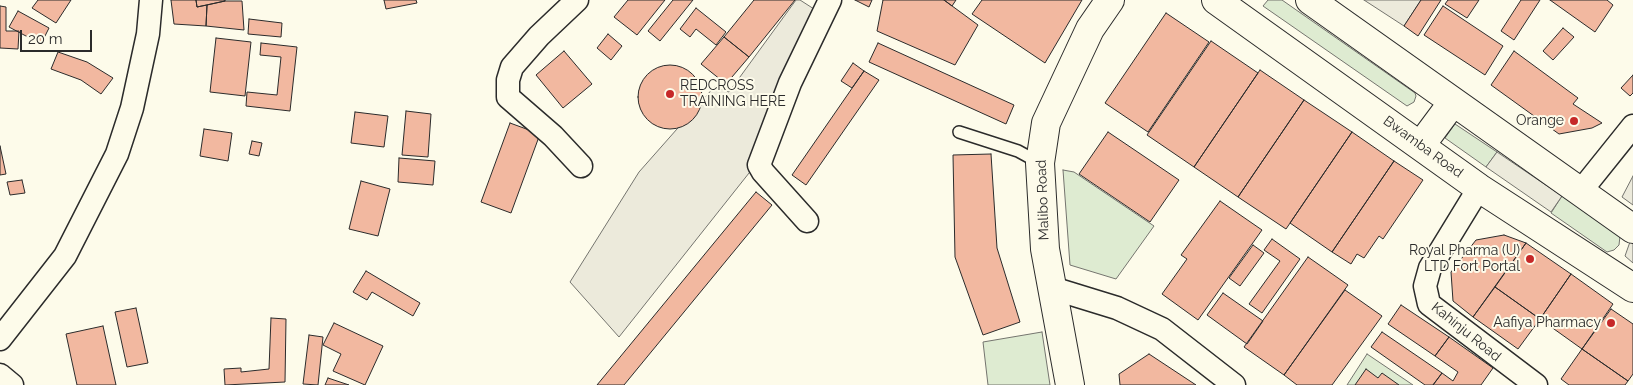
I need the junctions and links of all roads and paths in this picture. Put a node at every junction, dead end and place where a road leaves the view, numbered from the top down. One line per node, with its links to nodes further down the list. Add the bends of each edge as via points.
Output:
1 (151, 0): 19 (street, via 148,34 132,108 117,154 65,256)
2 (830, 0): 15 (street, via 790,83 759,166)
3 (1110, 0): 11 (main road, Malibo Road, via 1090,29 1046,123)
4 (1216, 0): 10 (main road, Bwamba Road)
5 (1310, 0): 7 (main road)
6 (573, 1): 12 (street, via 512,66 508,98 553,136)
7 (1453, 102): 10 (main road); 14 (main road)
8 (1633, 126): 14 (street)
9 (959, 132): 11 (lane, via 1018,151)
10 (1420, 145): 13 (main road, Bwamba Road)
11 (1040, 163): 17 (main road, Malibo Road, via 1045,249)
12 (581, 166)
13 (1479, 188): 18 (main road, Bwamba Road); 21 (street, Kahinju Road, via 1430,268 1424,286 1429,304)
14 (1580, 192): 16 (main road)
15 (807, 221)
16 (1633, 229)
17 (1052, 288): 23 (main road, Malibo Road); 24 (street, via 1117,308 1162,329)
18 (1633, 288)
19 (0, 339)
20 (0, 375): 22 (street)
21 (1507, 377): 25 (street, Kahinju Road)
22 (12, 385)
23 (1070, 385)
24 (1234, 385)
25 (1536, 385)

